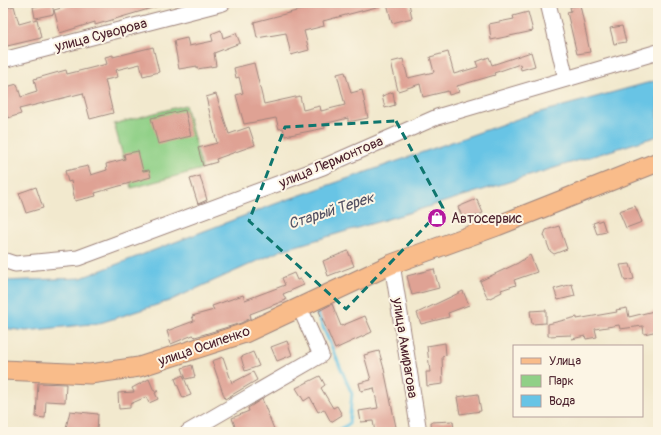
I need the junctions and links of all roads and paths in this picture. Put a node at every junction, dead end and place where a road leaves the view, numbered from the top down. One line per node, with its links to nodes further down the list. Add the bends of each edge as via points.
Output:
1 (223, 3): 4 (street, улица Суворова)
2 (548, 3): 5 (street)
3 (658, 52): 5 (street, улица Лермонтова)
4 (3, 60)
5 (566, 79): 7 (street, улица Лермонтова, via 437,117 323,167 78,258 15,264)
6 (658, 162): 8 (main road, улица Осипенко, via 497,226)
7 (3, 260)
8 (392, 264): 9 (main road, улица Осипенко); 12 (street, улица Амирагова)
9 (300, 308): 10 (main road, улица Осипенко, via 245,333 139,367 90,374); 11 (street, via 321,355)
10 (3, 370)
11 (188, 432)
12 (419, 432)

